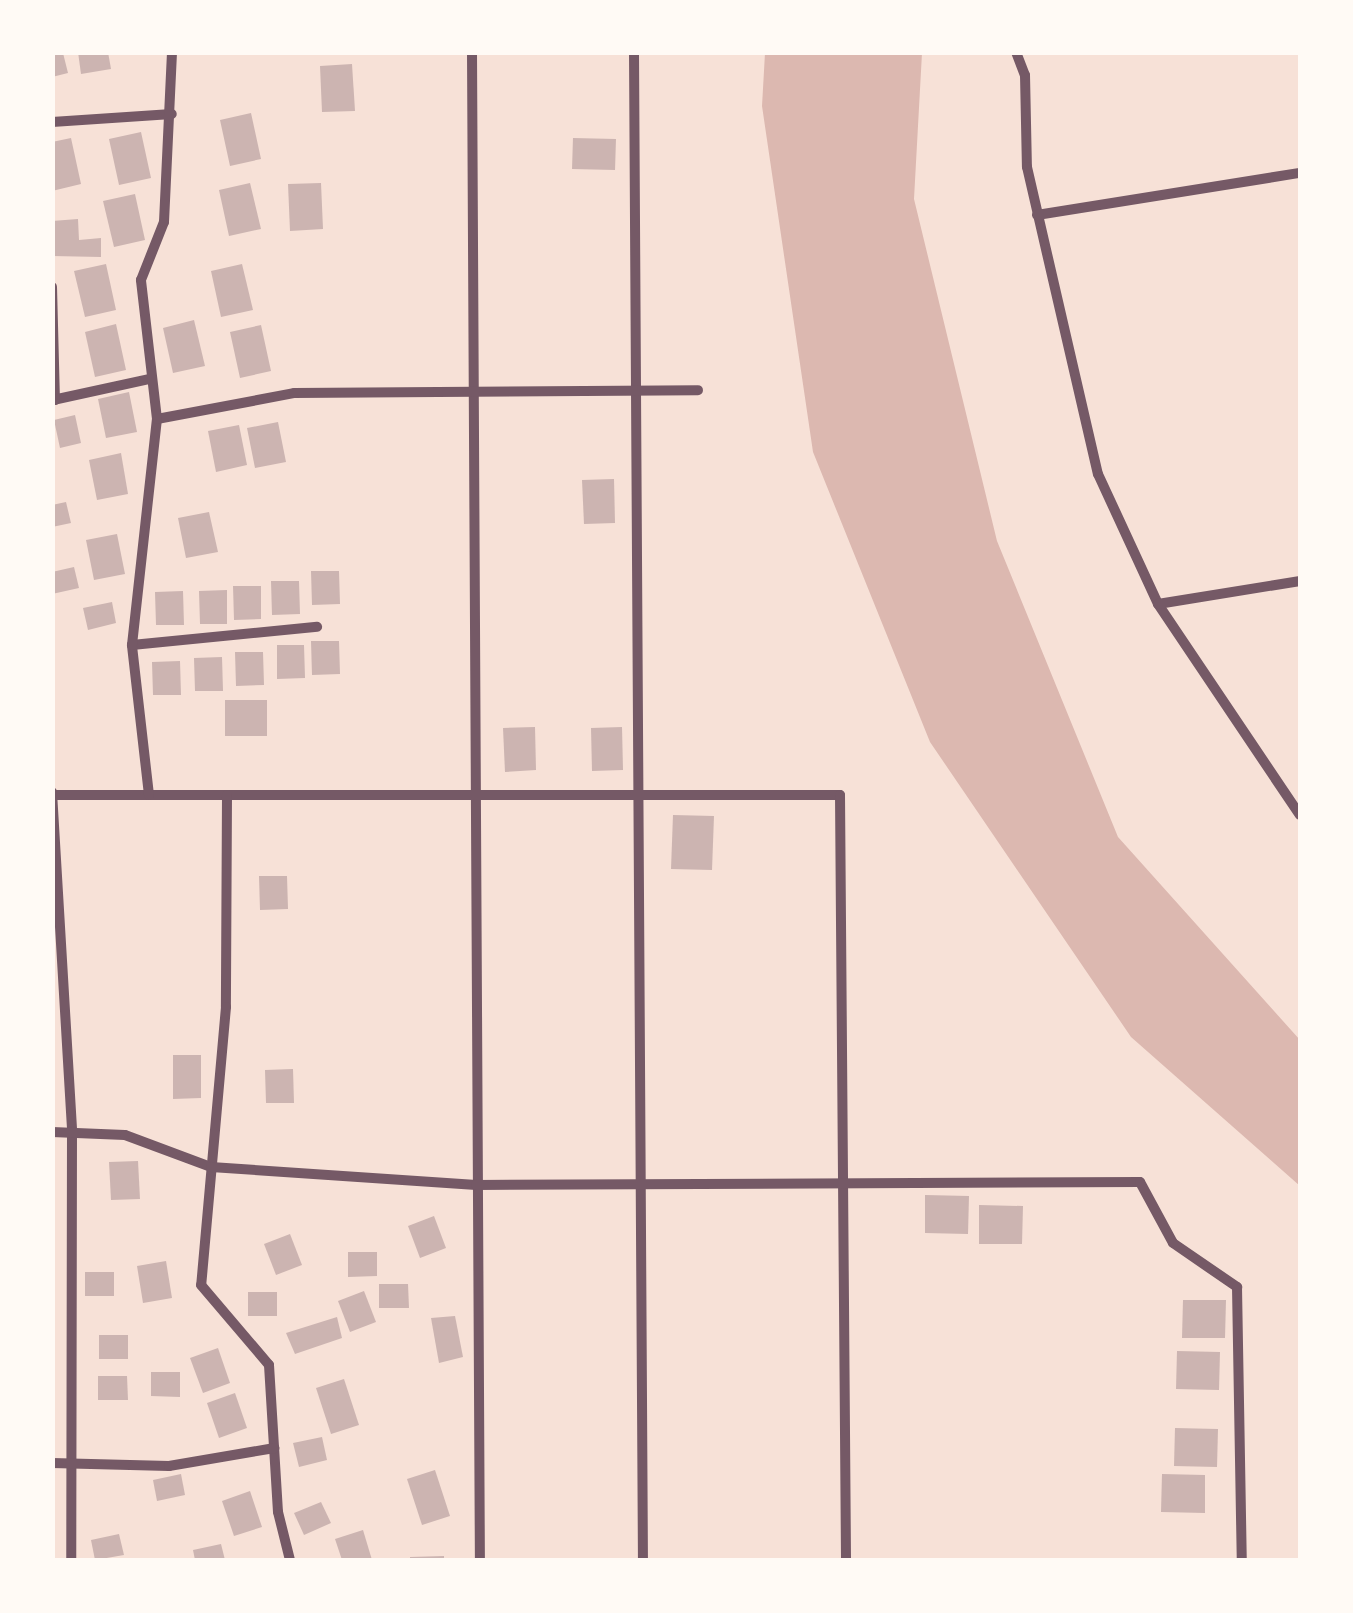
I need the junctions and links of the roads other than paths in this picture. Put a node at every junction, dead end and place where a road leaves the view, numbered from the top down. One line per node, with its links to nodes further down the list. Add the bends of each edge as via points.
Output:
1 (172, 52): 5 (street)
2 (472, 52): 11 (street)
3 (634, 52): 12 (street)
4 (1016, 52): 8 (street)
5 (172, 114): 6 (street); 10 (street, via 164,222 141,280)
6 (52, 122)
7 (1300, 173): 8 (street)
8 (1037, 216): 17 (street, via 1098,474)
9 (52, 287): 14 (street)
10 (149, 379): 14 (street); 15 (street)
11 (474, 389): 12 (street); 15 (street, via 294,393); 21 (street)
12 (638, 390): 13 (street); 22 (street)
13 (698, 390)
14 (54, 400)
15 (157, 420): 19 (street)
16 (1300, 581): 17 (street)
17 (1158, 604): 25 (street)
18 (317, 627): 19 (street)
19 (132, 645): 23 (street)
20 (53, 794): 23 (street); 27 (street)
21 (476, 794): 22 (street); 24 (street); 31 (street)
22 (642, 794): 29 (street); 30 (street, via 840,794 846,806)
23 (149, 795): 24 (street)
24 (227, 795): 28 (street, via 226,1007)
25 (1300, 815)
26 (52, 1132): 27 (street)
27 (72, 1132): 28 (street, via 125,1134); 34 (street)
28 (211, 1167): 31 (street); 32 (street, via 201,1285 270,1365)
29 (644, 1182): 30 (street); 31 (street); 38 (street)
30 (846, 1183): 39 (street); 40 (street, via 1140,1182 1173,1243 1238,1287)
31 (476, 1185): 37 (street)
32 (274, 1448): 34 (street, via 169,1466); 36 (street)
33 (52, 1463): 34 (street)
34 (72, 1463): 35 (street)
35 (72, 1560)
36 (290, 1560)
37 (480, 1560)
38 (643, 1560)
39 (846, 1560)
40 (1242, 1560)

